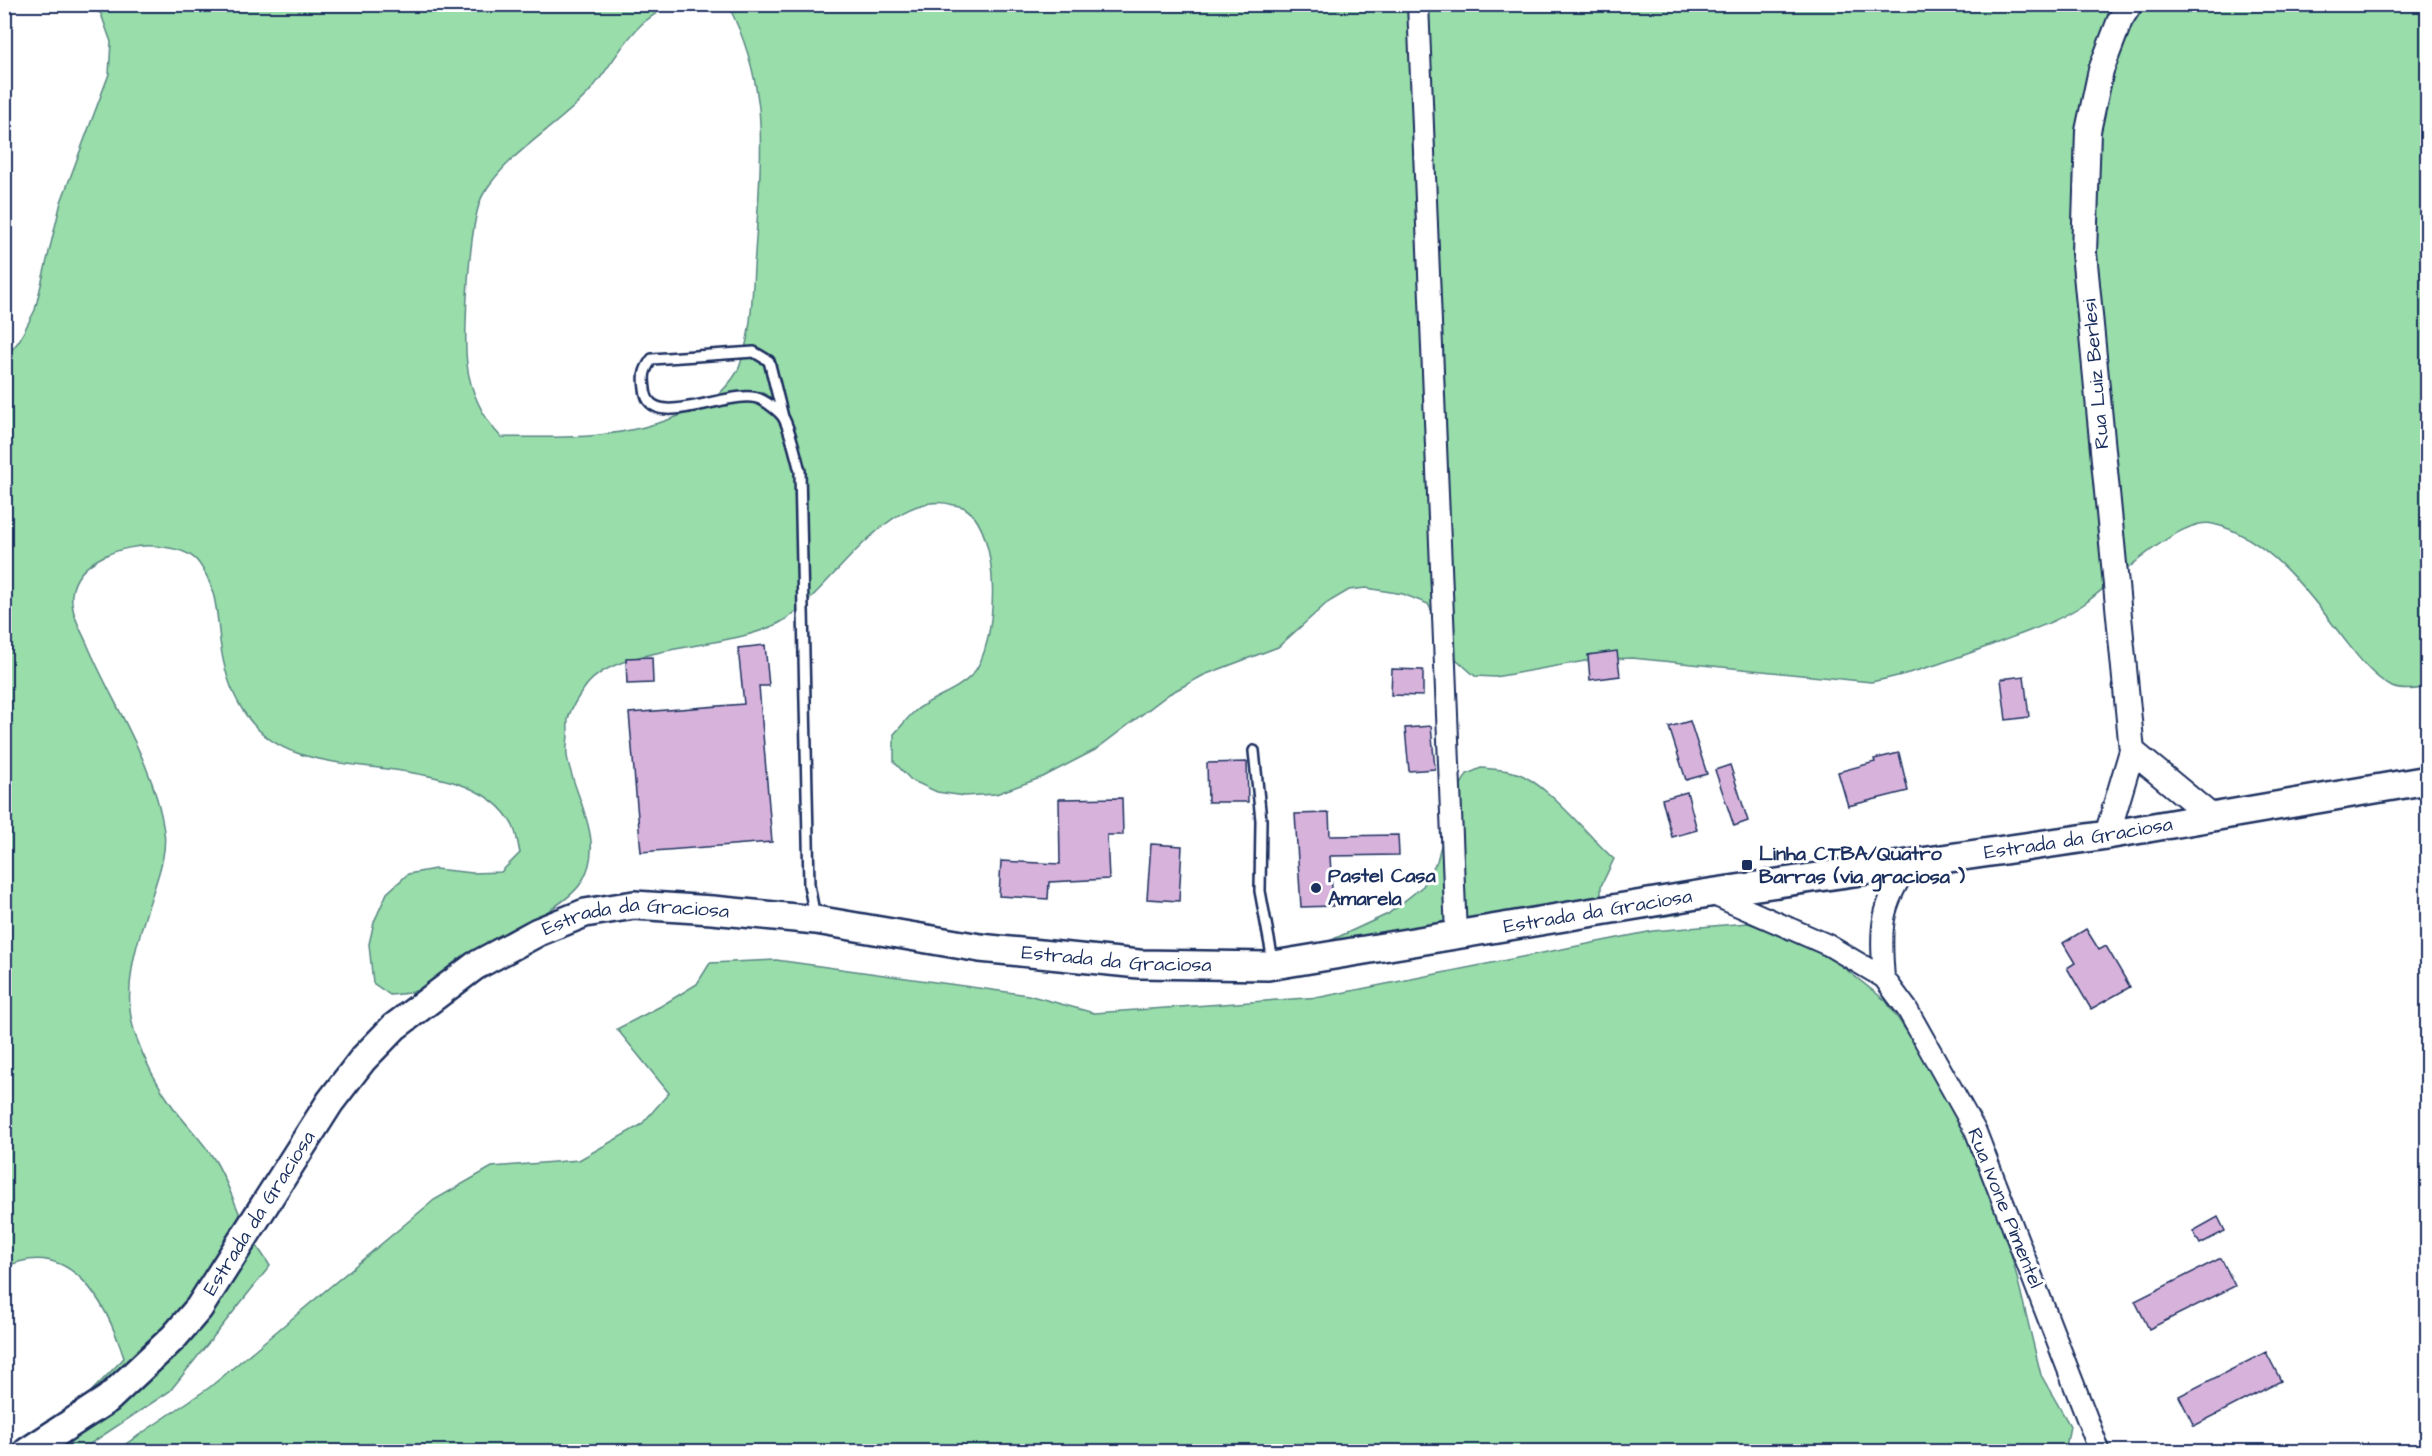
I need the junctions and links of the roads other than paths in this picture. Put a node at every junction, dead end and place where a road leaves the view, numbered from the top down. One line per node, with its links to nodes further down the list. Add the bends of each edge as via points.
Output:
1 (1418, 4): 12 (street)
2 (2130, 4): 5 (street, Rua Luiz Berlesi, via 2101,70 2088,131 2084,253)
3 (783, 417): 3 (lane, via 769,361 754,352 652,359 643,372 645,394 656,407 671,411 734,397 759,398); 11 (lane, via 800,471 809,885)
4 (1254, 751): 13 (lane, via 1261,820 1260,891 1271,951)
5 (2132, 751): 7 (street); 8 (street, Rua Luiz Berlesi)
6 (2427, 780): 7 (main road, Estrada da Graciosa)
7 (2211, 817): 8 (main road, Estrada da Graciosa)
8 (2106, 835): 9 (main road, Estrada da Graciosa)
9 (1908, 866): 10 (main road, Estrada da Graciosa); 14 (street, via 1887,900 1883,916)
10 (1709, 893): 12 (main road, Estrada da Graciosa); 14 (street, Rua Ivone Pimentel, via 1828,945)
11 (816, 920): 13 (main road, Estrada da Graciosa, via 981,948 1139,964); 15 (main road, Estrada da Graciosa, via 634,905 585,913 538,932 475,966 394,1027 363,1059 330,1102 199,1308 174,1337 108,1399)
12 (1456, 935): 13 (main road, Estrada da Graciosa)
13 (1268, 966)
14 (1884, 978): 16 (street, Rua Ivone Pimentel, via 1907,1009 1976,1132)
15 (27, 1452)
16 (2100, 1452)

